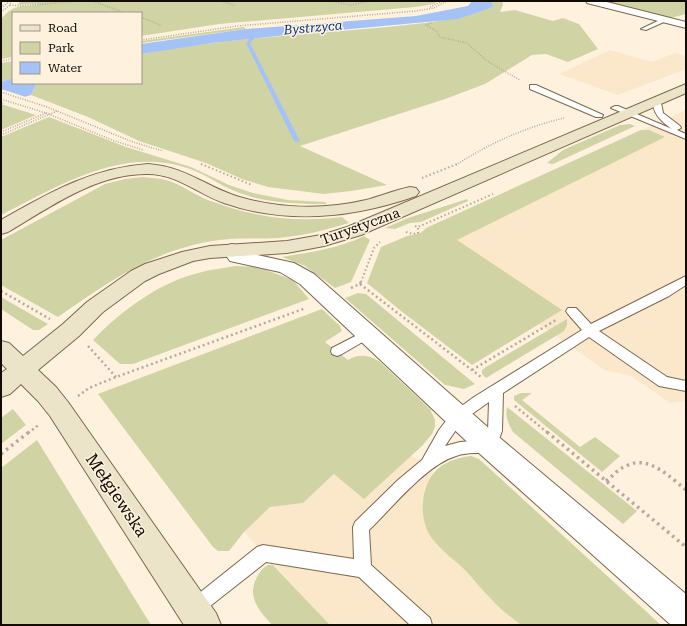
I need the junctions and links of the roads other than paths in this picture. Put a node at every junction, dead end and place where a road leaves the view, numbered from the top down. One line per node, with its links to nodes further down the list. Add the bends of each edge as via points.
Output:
1 (591, 1): 2 (street)
2 (664, 20): 3 (street); 4 (lane)
3 (686, 25)
4 (644, 29)
5 (686, 78): 9 (main road, Turystyczna)
6 (533, 87): 10 (lane)
7 (686, 88): 8 (main road, Turystyczna)
8 (657, 100): 9 (main road, Turystyczna); 11 (lane, via 656,108 659,115)
9 (621, 111): 10 (main road, Turystyczna); 11 (lane); 13 (main road, Turystyczna, via 348,232 324,240 287,247)
10 (594, 113): 12 (main road, Turystyczna, via 418,189 367,206 316,212 278,210 245,204 174,173 136,169 86,182)
11 (686, 136)
12 (1, 228)
13 (232, 250): 17 (street, via 237,257 287,267 307,279); 20 (main road, Turystyczna, via 189,256 138,276 95,307)
14 (686, 280): 16 (lane)
15 (572, 311): 16 (lane)
16 (590, 332): 21 (lane, via 664,382); 23 (lane)
17 (367, 334): 19 (lane); 24 (street)
18 (1, 349): 20 (main road, Mełgiewska)
19 (337, 351)
20 (23, 369): 22 (main road, Turystyczna); 29 (main road, Mełgiewska, via 59,409)
21 (686, 386)
22 (1, 387)
23 (496, 390): 24 (lane); 25 (lane, via 495,431)
24 (458, 417): 25 (street); 26 (lane, via 444,434)
25 (490, 446): 26 (lane, via 450,451); 28 (street)
26 (428, 464): 27 (lane, via 361,527)
27 (363, 569): 29 (lane, via 263,553); 30 (lane)
28 (686, 616)
29 (198, 617)
30 (423, 625)

